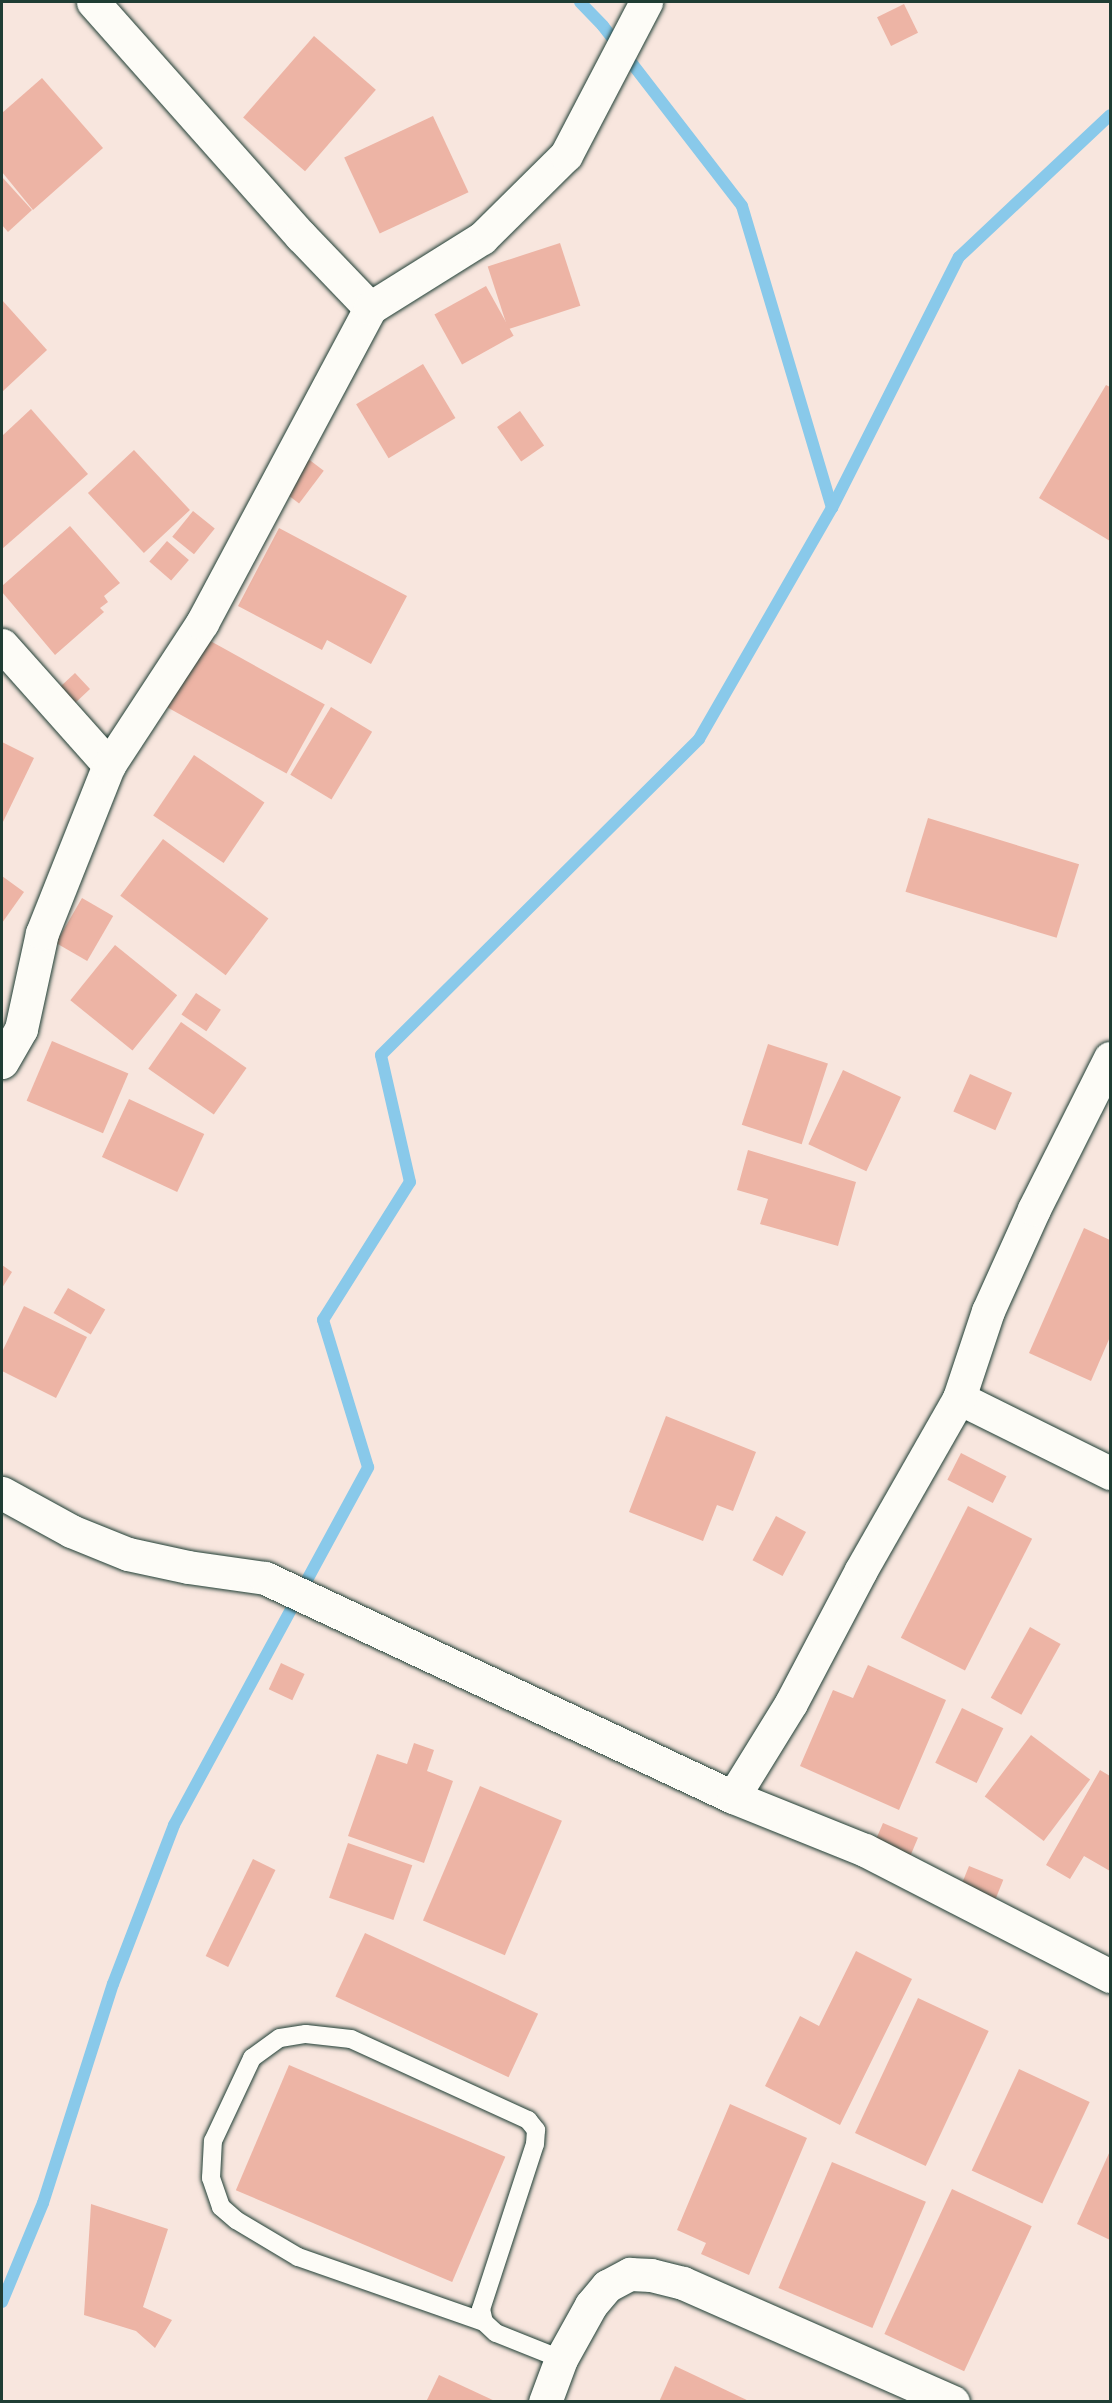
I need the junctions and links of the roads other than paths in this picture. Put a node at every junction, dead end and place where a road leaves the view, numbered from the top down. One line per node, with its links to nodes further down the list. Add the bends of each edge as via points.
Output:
1 (93, 2): 3 (street)
2 (646, 2): 3 (street, via 566,155 482,238)
3 (370, 308): 5 (street, via 202,623)
4 (2, 645): 5 (street)
5 (109, 765): 6 (street, via 42,933)
6 (11, 1024): 8 (street)
7 (1110, 1058): 9 (street, via 988,1311)
8 (2, 1062)
9 (959, 1398): 10 (street); 12 (street, via 791,1703)
10 (1110, 1473)
11 (2, 1493): 12 (street, via 71,1531 128,1554 265,1578)
12 (733, 1797): 13 (street, via 865,1850)
13 (1110, 1976)
14 (484, 2322): 14 (lane, via 298,2257 221,2207 212,2178 213,2141 252,2058 280,2038 320,2034 351,2039 528,2120 536,2130 536,2144 482,2309); 15 (lane, via 496,2333)
15 (561, 2359): 16 (street); 17 (street, via 591,2305 607,2286 630,2274 651,2275 682,2283)
16 (545, 2402)
17 (953, 2402)

